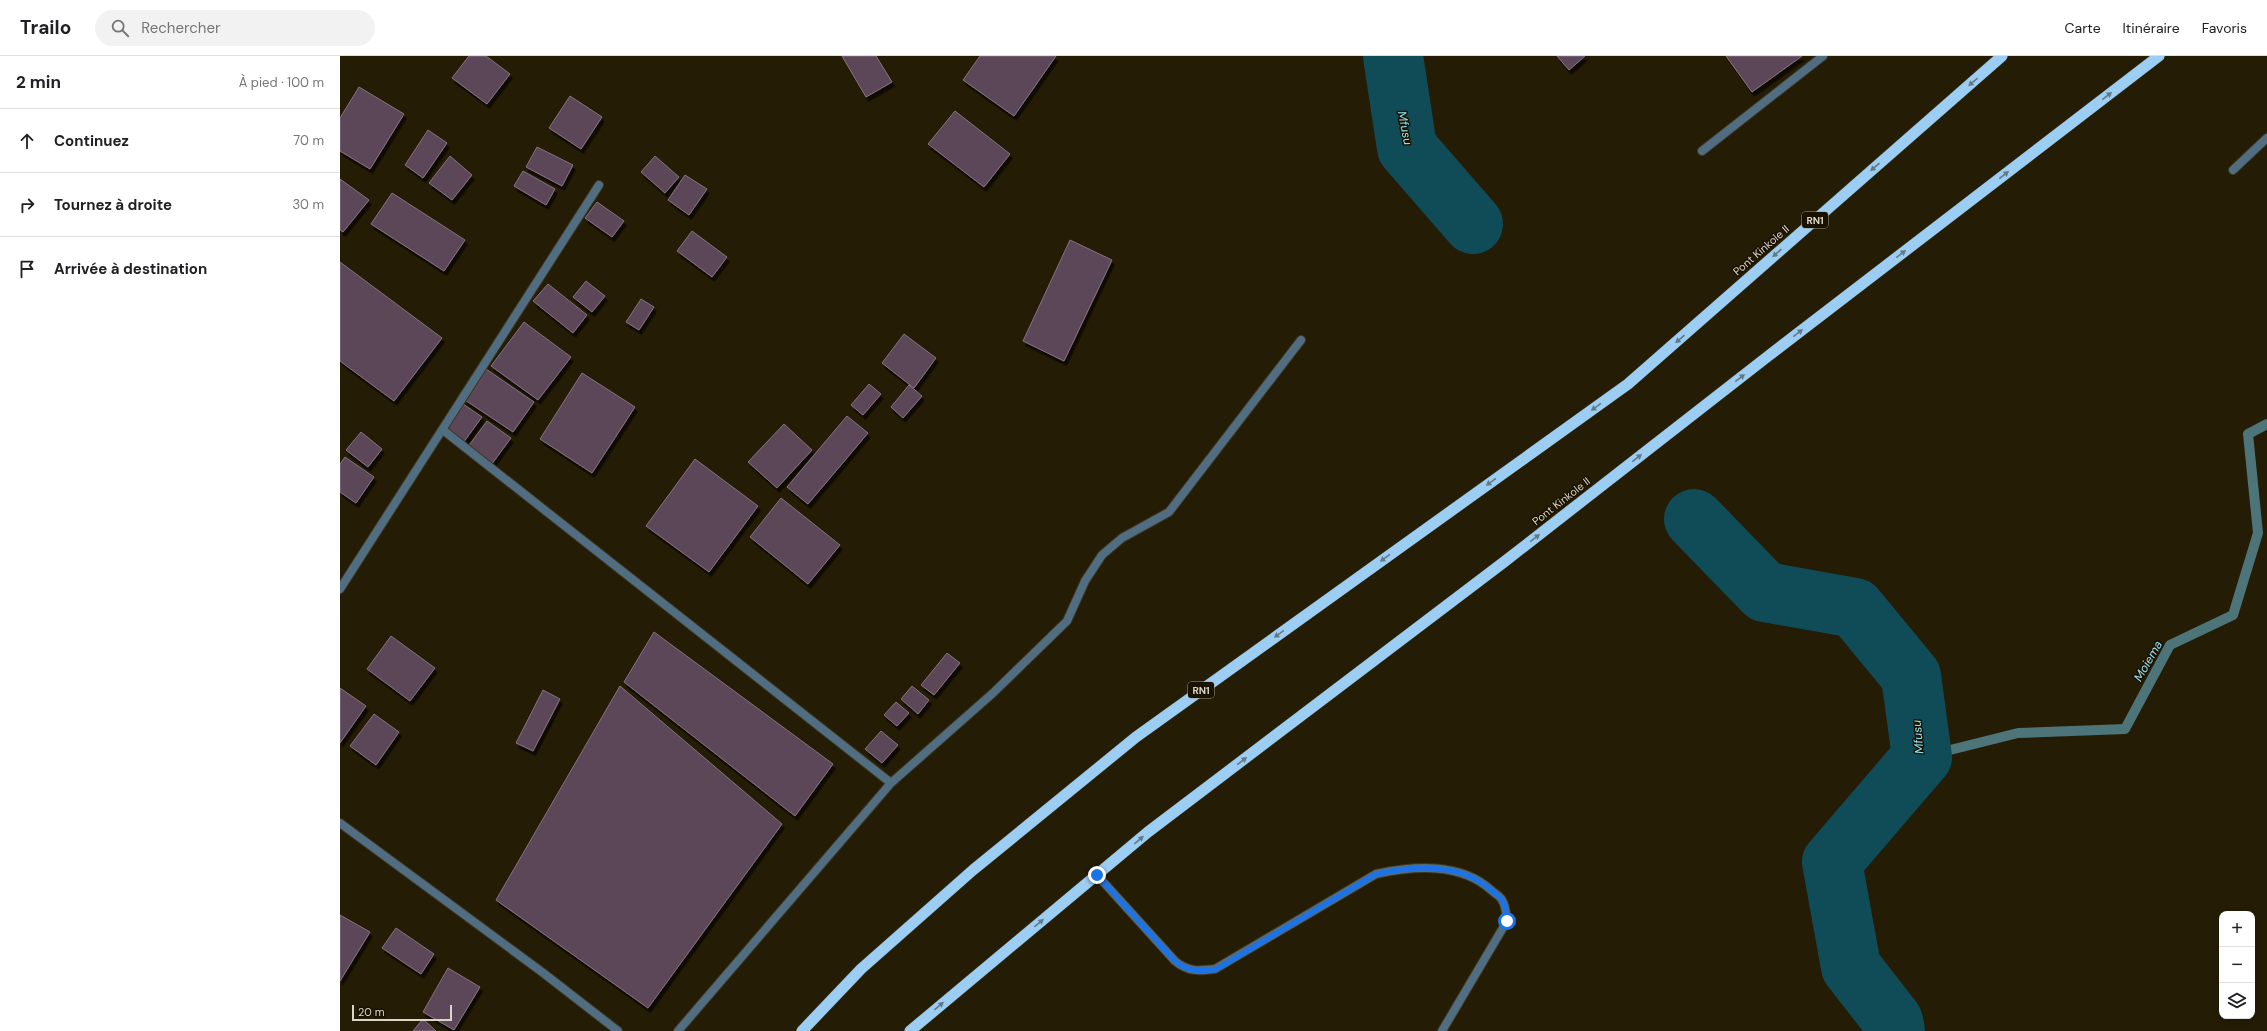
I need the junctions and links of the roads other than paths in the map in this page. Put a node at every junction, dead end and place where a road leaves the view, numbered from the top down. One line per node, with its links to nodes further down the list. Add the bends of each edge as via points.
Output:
1 (1823, 56): 5 (street)
2 (2002, 56): 16 (highway, Pont Kinkole II / RN1, one-way to 16, via 1628,384 1136,737 955,886 861,970)
3 (2159, 56): 13 (highway, Pont Kinkole II, one-way to 3, via 1155,827 1504,562)
4 (2267, 138): 6 (street)
5 (1702, 151)
6 (2233, 170)
7 (599, 185): 9 (street)
8 (1301, 340): 11 (street, via 1169,512 1122,538 1102,555 1085,581 1067,621 993,693)
9 (443, 430): 10 (street); 11 (street)
10 (340, 589)
11 (890, 783): 15 (street)
12 (340, 823): 14 (street)
13 (1097, 875): 17 (highway, Pont Kinkole II, one-way to 13); 18 (street, via 1175,961 1195,972 1215,970 1376,874 1403,868 1432,868 1456,872 1479,880 1502,900 1507,921)
14 (618, 1031)
15 (678, 1031)
16 (802, 1031)
17 (910, 1031)
18 (1442, 1031)

